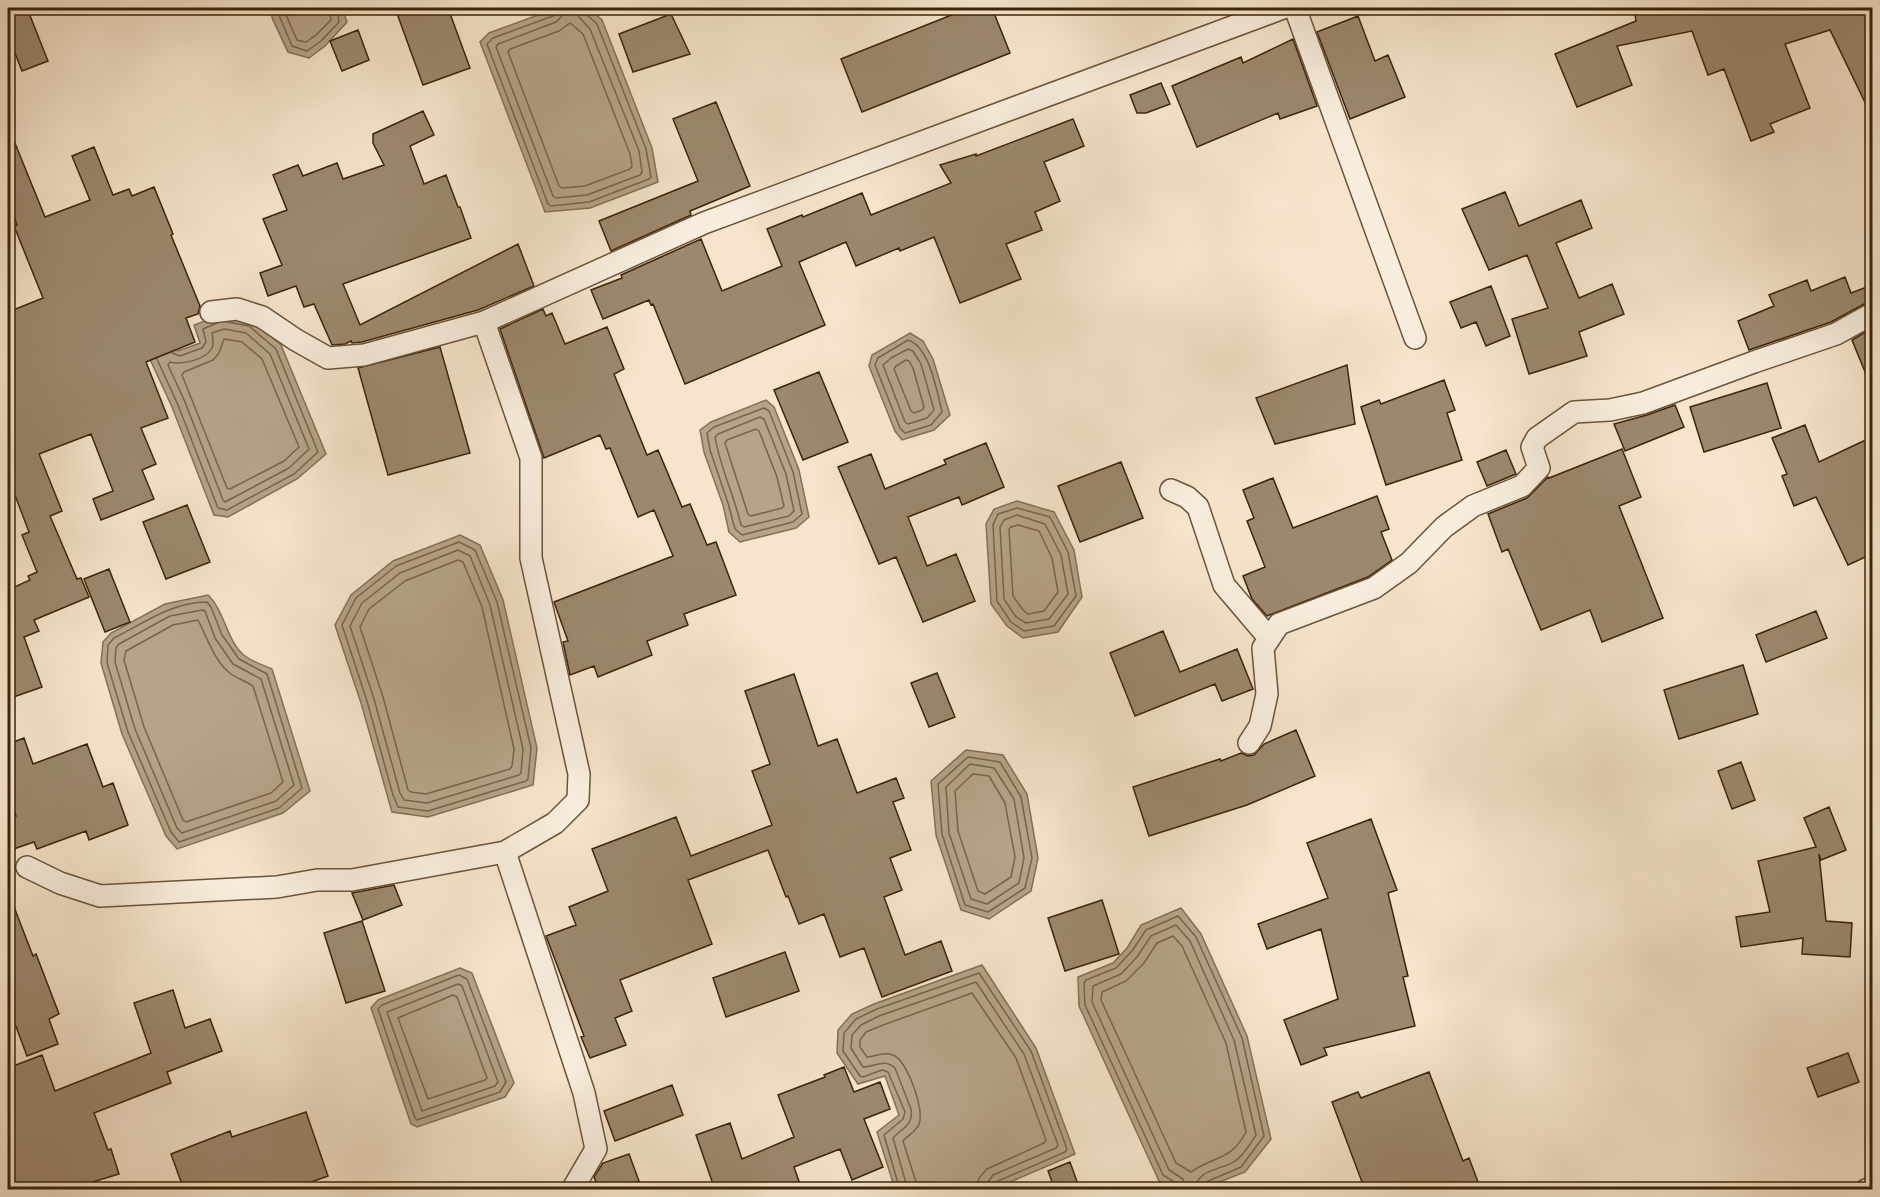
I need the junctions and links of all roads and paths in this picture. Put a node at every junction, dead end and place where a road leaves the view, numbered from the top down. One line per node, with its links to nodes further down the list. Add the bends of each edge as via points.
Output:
1 (1283, 8): 5 (street, via 704,223)
2 (1295, 8): 6 (street)
3 (211, 312): 5 (street, via 237,309 262,317 328,358 364,355)
4 (1872, 314): 8 (street, via 1836,334 1643,403 1574,412 1537,438 1532,447 1539,468 1522,486 1473,506 1444,527 1409,563 1374,588 1279,624)
5 (484, 322): 10 (street, via 531,458 531,558 579,774 578,800 555,823)
6 (1415, 338)
7 (1171, 490): 8 (street, via 1198,507 1224,585)
8 (1269, 638): 9 (street, via 1263,648 1267,694 1260,726)
9 (1249, 743)
10 (505, 852): 11 (street, via 352,879 100,897); 13 (street, via 584,1093 596,1149)
11 (27, 867)
12 (1872, 1188): 14 (street)
13 (572, 1190)
14 (1866, 1190)

